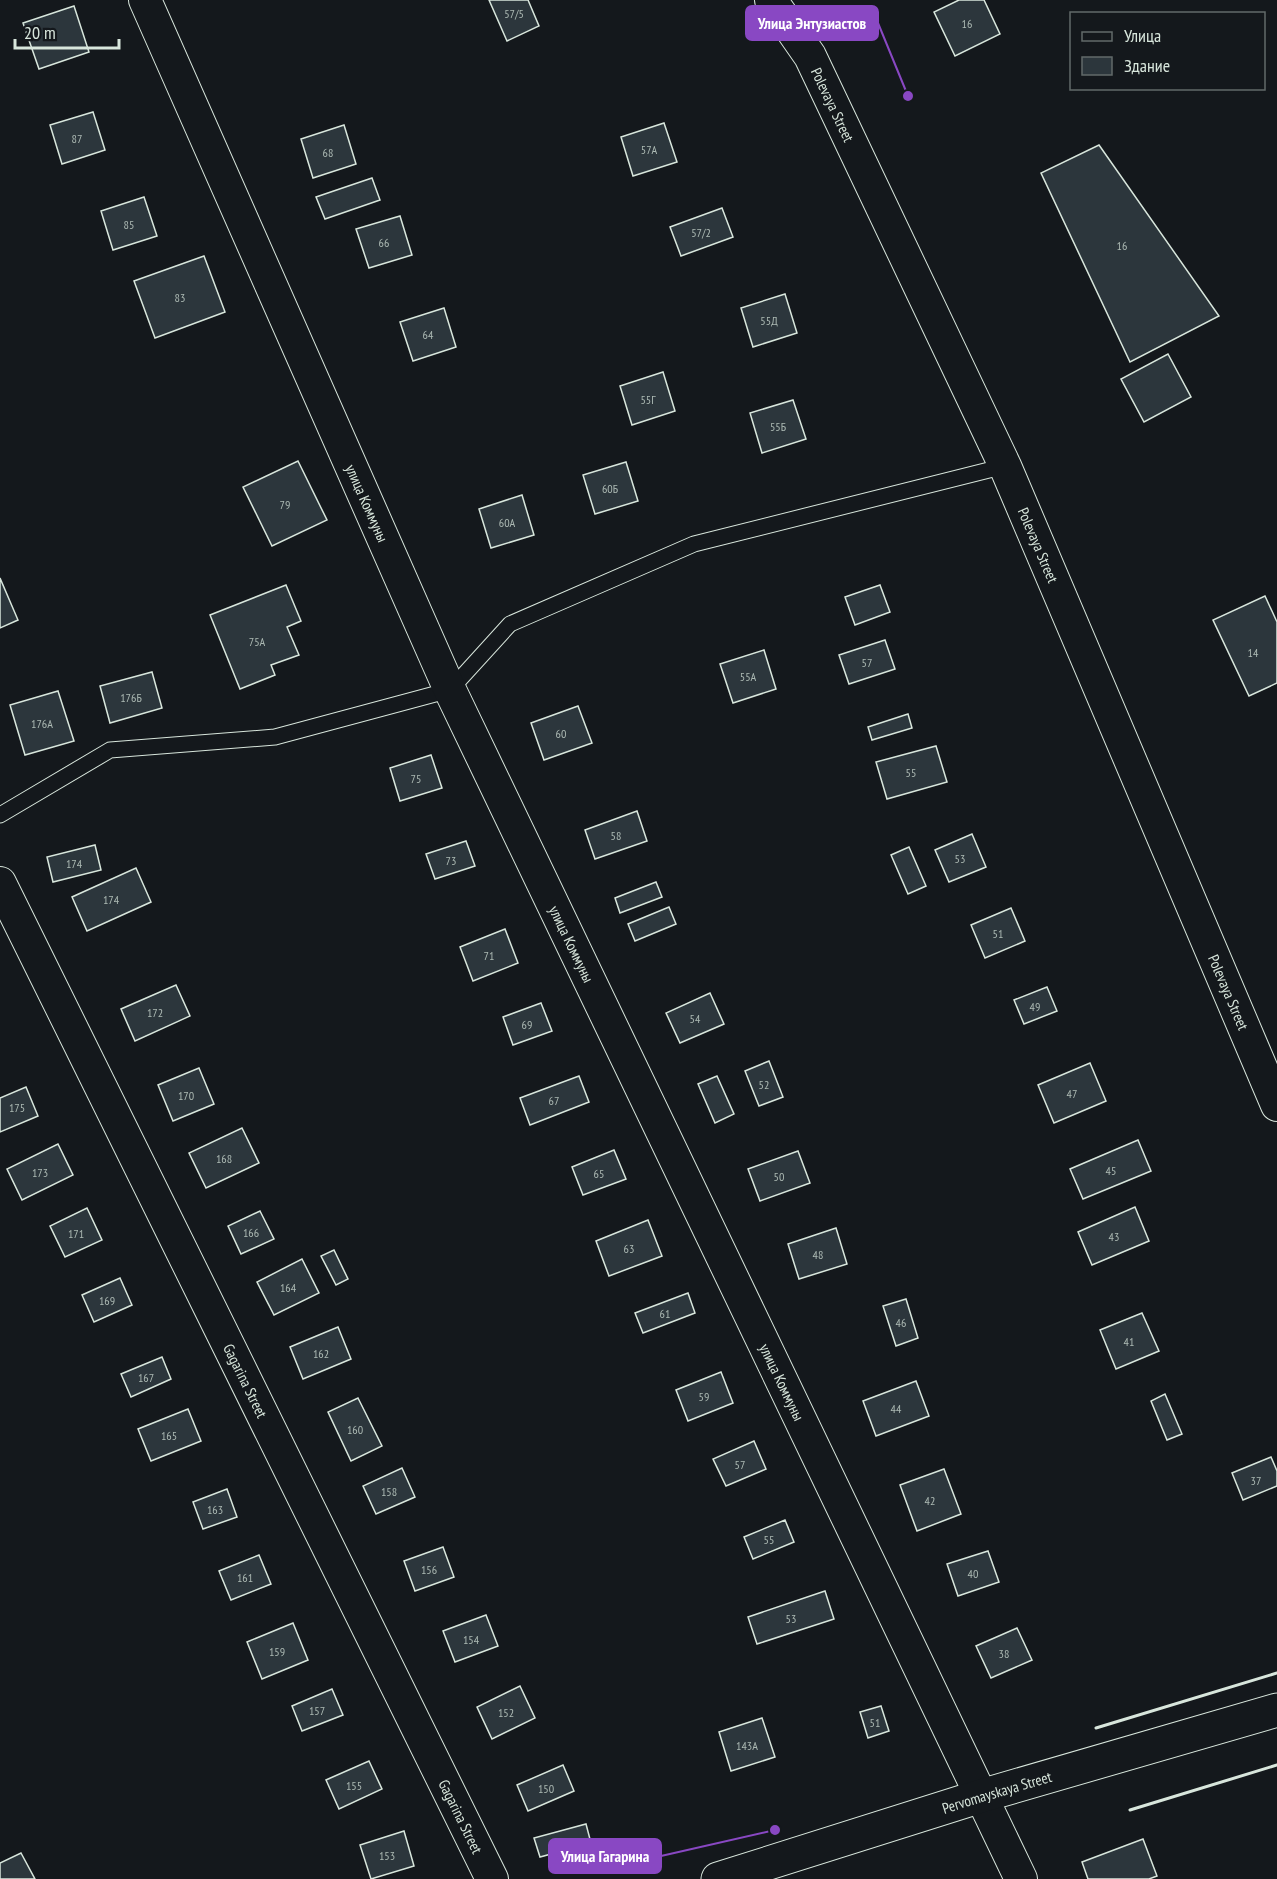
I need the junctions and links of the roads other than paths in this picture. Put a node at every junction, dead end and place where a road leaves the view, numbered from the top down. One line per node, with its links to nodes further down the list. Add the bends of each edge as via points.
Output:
1 (145, 0): 4 (street, улица Коммуны)
2 (771, 0): 3 (street, Polevaya Street, via 810,56)
3 (1005, 466): 4 (lane, via 694,544 510,624); 7 (street, Polevaya Street)
4 (450, 690): 5 (lane, via 275,737 110,750); 9 (street, улица Коммуны)
5 (0, 815)
6 (0, 884): 10 (street, Gagarina Street)
7 (1277, 1105)
8 (1277, 1710): 9 (main road, Pervomayskaya Street)
9 (981, 1796): 11 (main road, Pervomayskaya Street); 12 (street, улица Коммуны)
10 (492, 1879)
11 (718, 1879)
12 (1021, 1879)

